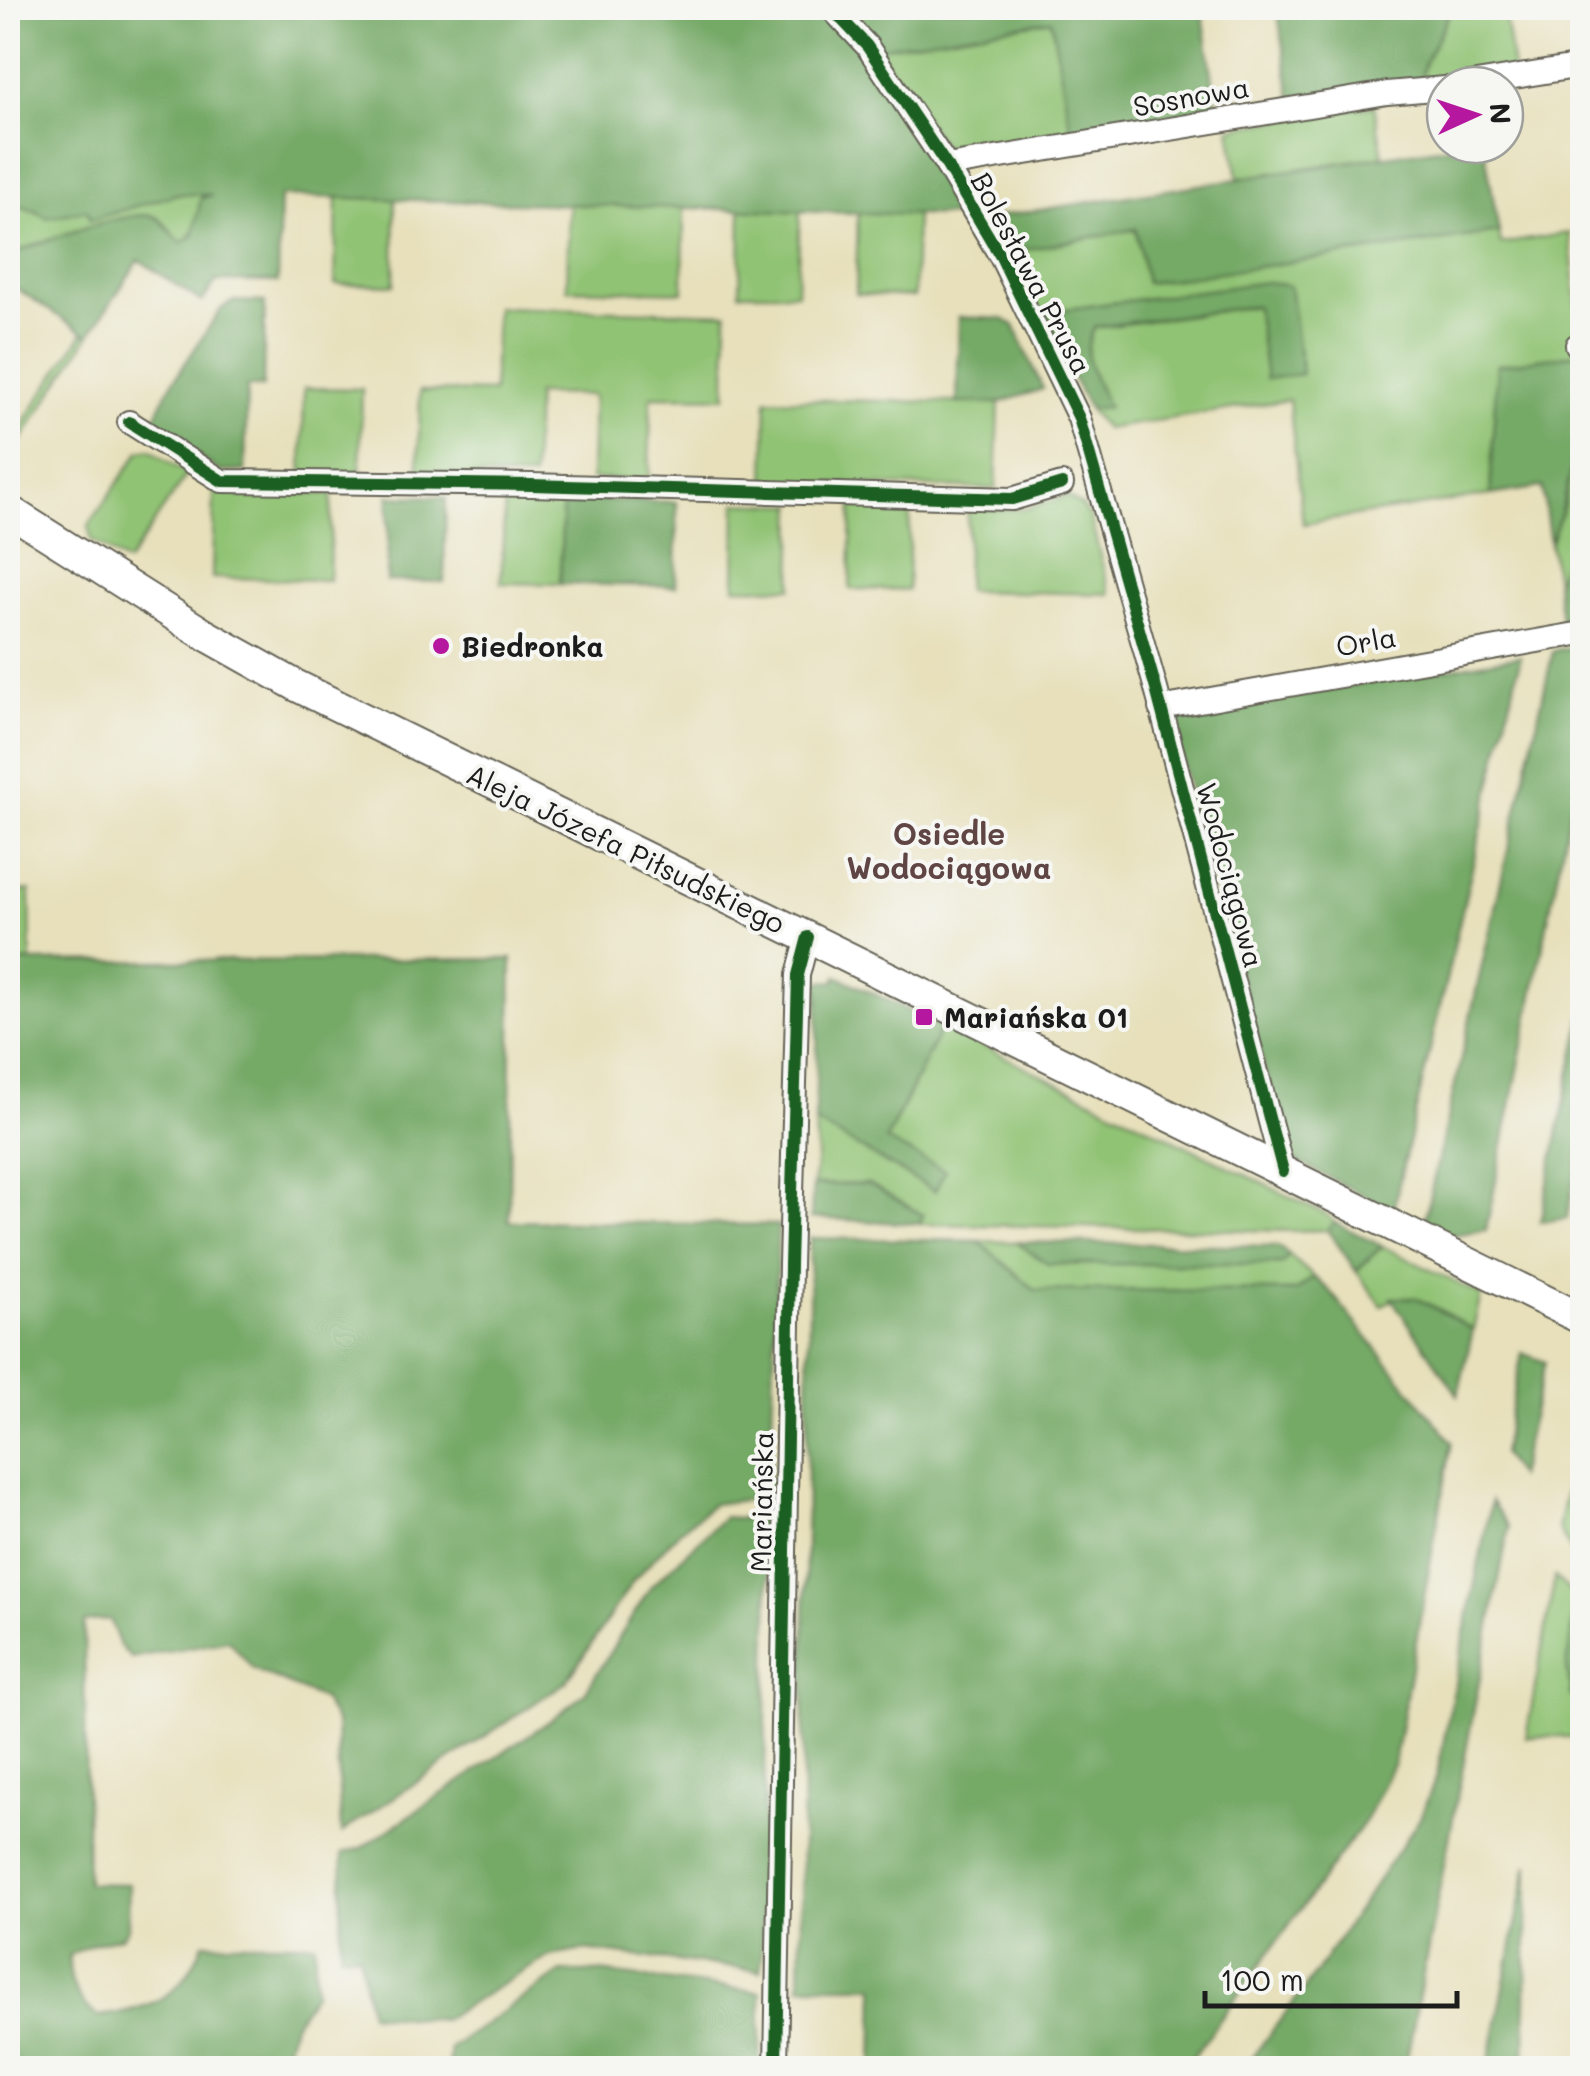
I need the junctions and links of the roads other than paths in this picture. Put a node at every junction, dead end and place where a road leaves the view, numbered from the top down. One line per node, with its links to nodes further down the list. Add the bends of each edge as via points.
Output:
1 (830, 8): 5 (street, Bolesława Prusa, via 867,46)
2 (1582, 66): 3 (street)
3 (1525, 75)
4 (1425, 90): 5 (street, Sosnowa)
5 (947, 166): 9 (street, Bolesława Prusa, via 1001,257 1079,418)
6 (129, 422): 7 (street, via 222,481 1012,498)
7 (1062, 484)
8 (8, 510): 12 (main road, Aleja Józefa Piłsudskiego, via 297,686)
9 (1127, 592): 11 (street, Wodociągowa)
10 (1582, 633): 11 (street, Orla)
11 (1160, 708): 13 (street, Wodociągowa)
12 (808, 937): 13 (main road, Aleja Józefa Piłsudskiego); 15 (street, Mariańska, via 798,976)
13 (1283, 1171): 14 (main road, Aleja Józefa Piłsudskiego)
14 (1582, 1319)
15 (776, 2068)

